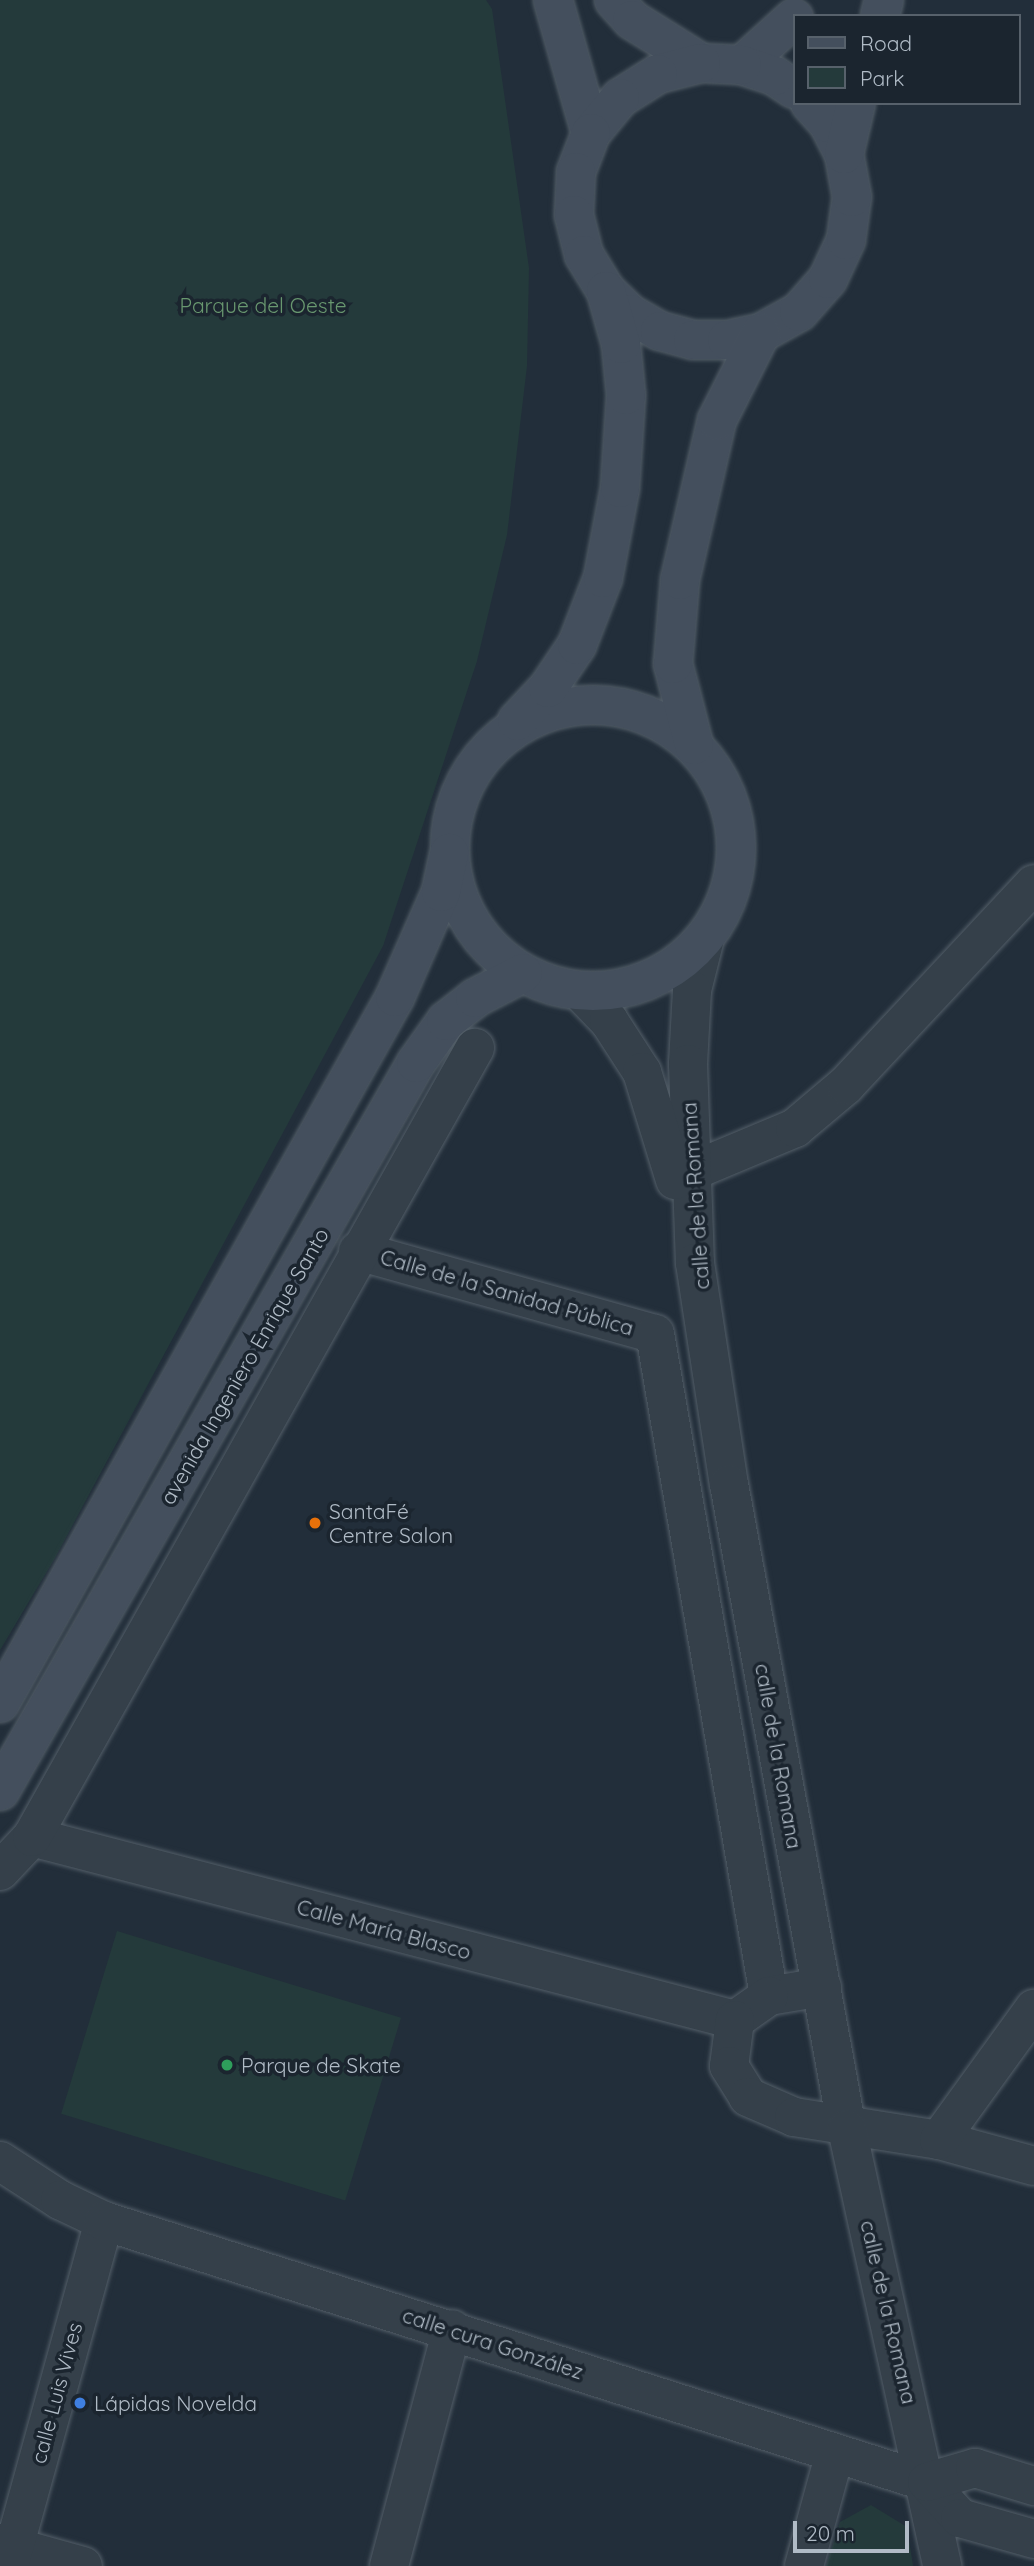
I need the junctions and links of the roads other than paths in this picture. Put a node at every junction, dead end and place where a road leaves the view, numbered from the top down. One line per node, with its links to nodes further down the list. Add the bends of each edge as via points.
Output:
1 (553, 0): 11 (main road)
2 (614, 0): 6 (main road, via 632,20)
3 (812, 0): 4 (main road)
4 (799, 14)
5 (792, 21): 7 (main road)
6 (701, 63): 7 (main road); 11 (main road, via 658,74 620,98)
7 (742, 65): 8 (main road)
8 (792, 88)
9 (812, 105): 12 (main road, via 828,123)
10 (856, 105): 12 (main road)
11 (591, 133): 13 (main road, via 576,172 574,215 584,255)
12 (844, 154): 14 (main road, via 852,197 846,240 828,279 799,312)
13 (606, 291): 14 (main road, via 631,314 660,331 693,340 727,340); 15 (main road, via 621,344 626,395 620,488 603,578 577,645 548,688)
14 (761, 332): 16 (main road, via 717,420 680,580 673,664)
15 (505, 734): 16 (main road, via 535,716 567,706 602,704 656,719); 17 (main road, via 474,767 460,798)
16 (694, 745): 19 (main road, via 719,778 734,818 736,860 726,902)
17 (449, 853): 20 (main road, via 455,890 470,923 494,952); 28 (main road, via 441,892 395,997)
18 (1034, 884): 23 (street, via 846,1085 795,1128)
19 (705, 938): 21 (main road, via 680,963 649,981 615,990); 23 (street, calle de la Romana, via 692,989)
20 (523, 974): 21 (main road); 29 (main road, avenida Ingeniero Enrique Santo, via 475,998 446,1021 416,1063)
21 (580, 991): 25 (street, via 609,1021 642,1072 663,1131)
22 (475, 1048): 24 (street, avenida Ingeniero Enrique Santo)
23 (690, 1172): 25 (street, calle de la Romana)
24 (358, 1251): 27 (street, Calle de la Sanidad Pública); 30 (street, avenida Ingeniero Enrique Santo)
25 (695, 1263): 26 (street, calle de la Romana)
26 (705, 1316): 27 (street); 32 (street, calle de la Romana, via 729,1484)
27 (656, 1334): 33 (street)
28 (0, 1703)
29 (0, 1791)
30 (32, 1837): 31 (street, avenida Ingeniero Enrique Santo); 35 (street, Calle María Blasco)
31 (0, 1871)
32 (822, 1987): 33 (street); 36 (street, calle de la Romana)
33 (769, 1996): 35 (street)
34 (1034, 2009): 37 (street)
35 (735, 2021): 36 (street, via 729,2066 748,2097 794,2117)
36 (848, 2129): 37 (street); 45 (street, calle de la Romana)
37 (939, 2140): 39 (street)
38 (0, 2161): 41 (street, calle cura González)
39 (1034, 2166)
40 (0, 2189): 41 (street, calle cura González)
41 (60, 2200): 42 (street, calle cura González)
42 (104, 2221): 43 (street, calle cura González); 48 (street, calle Luis Vives)
43 (452, 2329): 44 (street, calle cura González); 50 (street)
44 (834, 2456): 45 (street, calle cura González); 51 (street)
45 (927, 2482): 46 (street, via 975,2468); 47 (street, via 960,2518); 52 (street, calle de la Romana)
46 (1034, 2487)
47 (1034, 2539)
48 (7, 2552): 49 (street)
49 (83, 2566)
50 (389, 2566)
51 (804, 2566)
52 (942, 2566)

